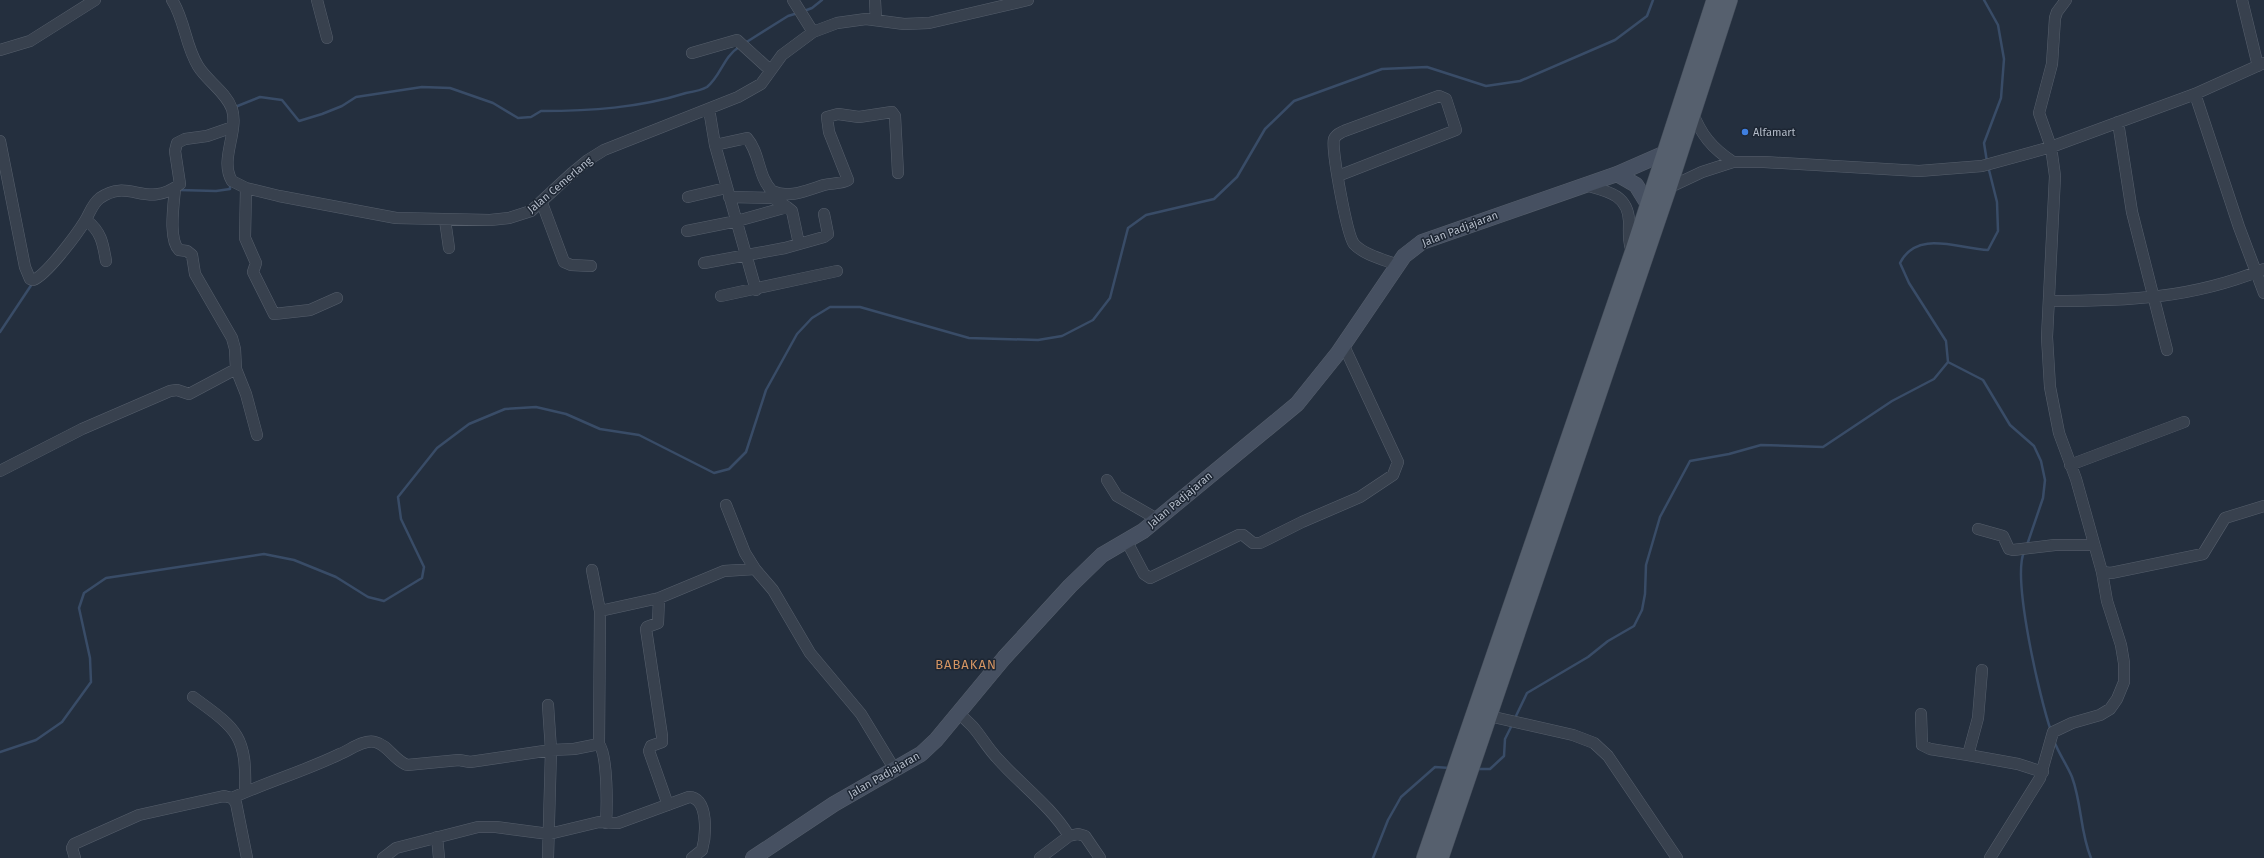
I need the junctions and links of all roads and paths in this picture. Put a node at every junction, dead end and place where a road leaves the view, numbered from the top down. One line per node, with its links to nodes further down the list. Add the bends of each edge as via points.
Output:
1 (96, 0): 14 (street, via 30,41)
2 (172, 0): 22 (street, Jalan Cemerlang, via 178,9 197,64 227,98 232,108)
3 (317, 0): 13 (street)
4 (792, 0): 12 (street)
5 (875, 0): 11 (street)
6 (1028, 0): 11 (street, Jalan Cemerlang, via 929,23 904,24)
7 (1715, 0): 26 (main road)
8 (1729, 0): 20 (main road)
9 (2066, 0): 25 (street, via 2055,18 2052,64 2039,109)
10 (2242, 0): 16 (street)
11 (876, 20): 12 (street, Jalan Cemerlang, via 849,21)
12 (813, 32): 17 (street, Jalan Cemerlang, via 782,55)
13 (327, 38)
14 (0, 50)
15 (692, 53): 17 (street, via 737,40)
16 (2261, 64): 18 (street)
17 (770, 70): 19 (street, Jalan Cemerlang, via 761,84)
18 (2195, 94): 21 (street); 54 (street)
19 (709, 109): 24 (street); 37 (street, Jalan Cemerlang, via 604,150 571,174)
20 (1692, 111): 27 (street, via 1707,141); 34 (main road)
21 (2118, 122): 25 (street); 59 (street, via 2132,212)
22 (233, 127): 32 (street, via 177,143 175,151 180,184); 33 (street, Jalan Cemerlang, via 227,169 232,181)
23 (0, 141): 41 (street, via 25,267 30,279 39,276 68,245)
24 (714, 145): 28 (street, via 746,138 772,191 803,193 848,180 829,132 827,117 838,114 858,117 892,112 895,116); 35 (street)
25 (2051, 147): 27 (street, via 1982,166 1961,169 1906,171); 60 (street, via 2055,176)
26 (1665, 153): 29 (street, Jalan Padjajaran); 38 (main road)
27 (1733, 162): 34 (street, via 1702,172)
28 (898, 173)
29 (1617, 174): 31 (street, Jalan Padjajaran); 38 (street, via 1636,185)
30 (1338, 176): 30 (street, via 1334,139 1337,134 1439,96 1446,99 1456,130); 51 (street, via 1349,234 1354,244)
31 (1585, 185): 47 (street, via 1613,193 1622,200 1627,210 1629,244); 51 (street, Jalan Padjajaran, via 1422,242 1404,256)
32 (175, 188): 41 (street, via 155,196 145,196 128,190 110,193 96,202); 64 (street, via 175,244 179,250 192,255 195,274 232,338)
33 (246, 188): 42 (street, Jalan Cemerlang, via 396,218); 58 (street, via 245,238 256,263 254,272 274,314 310,310)
34 (1668, 188): 61 (main road)
35 (728, 193): 36 (street); 39 (street, via 773,198); 43 (street)
36 (688, 197)
37 (542, 203): 42 (street, Jalan Cemerlang, via 531,211 509,218); 52 (street, via 564,262)
38 (1648, 206): 47 (main road)
39 (787, 207): 43 (street); 45 (street, via 792,211)
40 (824, 214): 45 (street, via 828,234)
41 (86, 220): 49 (street, via 102,238)
42 (445, 220): 46 (street)
43 (737, 221): 44 (street); 48 (street)
44 (687, 231)
45 (799, 244): 48 (street)
46 (449, 248)
47 (1633, 253): 61 (main road)
48 (747, 257): 50 (street); 55 (street)
49 (106, 261)
50 (704, 263)
51 (1398, 265): 62 (street, Jalan Padjajaran)
52 (591, 266)
53 (837, 270): 55 (street)
54 (2260, 271): 56 (street); 59 (street, via 2211,287)
55 (756, 290): 57 (street)
56 (2264, 293)
57 (722, 296)
58 (337, 298)
59 (2155, 298): 60 (street, via 2120,301); 63 (street)
60 (2049, 301): 67 (street, via 2048,364 2051,394 2059,433)
61 (1620, 308): 86 (main road); 108 (main road)
62 (1343, 344): 72 (street, Jalan Padjajaran, via 1297,404); 74 (street, via 1398,462 1393,475 1360,498 1260,542 1252,543 1243,535 1239,535 1150,578 1144,574)
63 (2167, 350)
64 (236, 369): 66 (street); 68 (street, via 189,394 177,390 170,391 82,429)
65 (2184, 422): 67 (street)
66 (257, 435)
67 (2070, 465): 75 (street)
68 (0, 471)
69 (1107, 480): 72 (street, via 1117,496)
70 (726, 505): 76 (street, via 745,553)
71 (2264, 506): 78 (street, via 2225,518 2203,554 2111,573)
72 (1157, 519): 74 (street, Jalan Padjajaran, via 1143,531)
73 (1978, 529): 75 (street, via 2003,536 2009,549 2013,550 2055,545)
74 (1126, 540): 84 (street, Jalan Padjajaran, via 1102,556 1070,586)
75 (2094, 545): 78 (street)
76 (755, 569): 79 (street, via 724,571); 90 (street, via 773,590 810,653 861,714)
77 (592, 570): 80 (street)
78 (2102, 572): 91 (street, via 2107,601 2121,645 2124,682 2117,699 2105,713 2053,732)
79 (659, 598): 80 (street); 94 (street, via 658,623 646,629 662,742 651,746 649,751)
80 (600, 611): 87 (street)
81 (1982, 670): 89 (street, via 1978,718)
82 (193, 697): 92 (street, via 231,725 239,738 246,768)
83 (548, 705): 88 (street)
84 (957, 713): 90 (street, Jalan Padjajaran, via 936,740 921,754); 97 (street, via 979,732 997,758 1042,802)
85 (1921, 714): 89 (street, via 1922,745 1930,749)
86 (1489, 716): 109 (main road); 110 (street, via 1573,735 1594,743 1608,756)
87 (599, 744): 88 (street); 95 (street, via 606,785)
88 (551, 750): 92 (street, via 470,762 459,760 407,765 375,742 366,742 328,760); 96 (street)
89 (1968, 755): 91 (street, via 2018,764)
90 (895, 770): 99 (street, Jalan Padjajaran, via 834,804)
91 (2043, 772): 111 (street)
92 (245, 792): 93 (street)
93 (232, 798): 100 (street, via 224,796 139,816 74,844 72,848); 101 (street, via 239,812)
94 (668, 805): 95 (street, via 631,820); 105 (street, via 693,797 702,807 705,823 704,844 702,850)
95 (606, 823): 96 (street, via 598,822)
96 (549, 834): 98 (street, via 478,827); 104 (street)
97 (1068, 836): 106 (street); 107 (street, via 1085,836)
98 (437, 837): 102 (street, via 396,848); 103 (street)
99 (756, 857)
100 (75, 858)
101 (247, 858)
102 (383, 858)
103 (439, 858)
104 (548, 858)
105 (692, 858)
106 (1040, 858)
107 (1100, 858)
108 (1426, 858)
109 (1440, 858)
110 (1677, 858)
111 (1990, 858)

